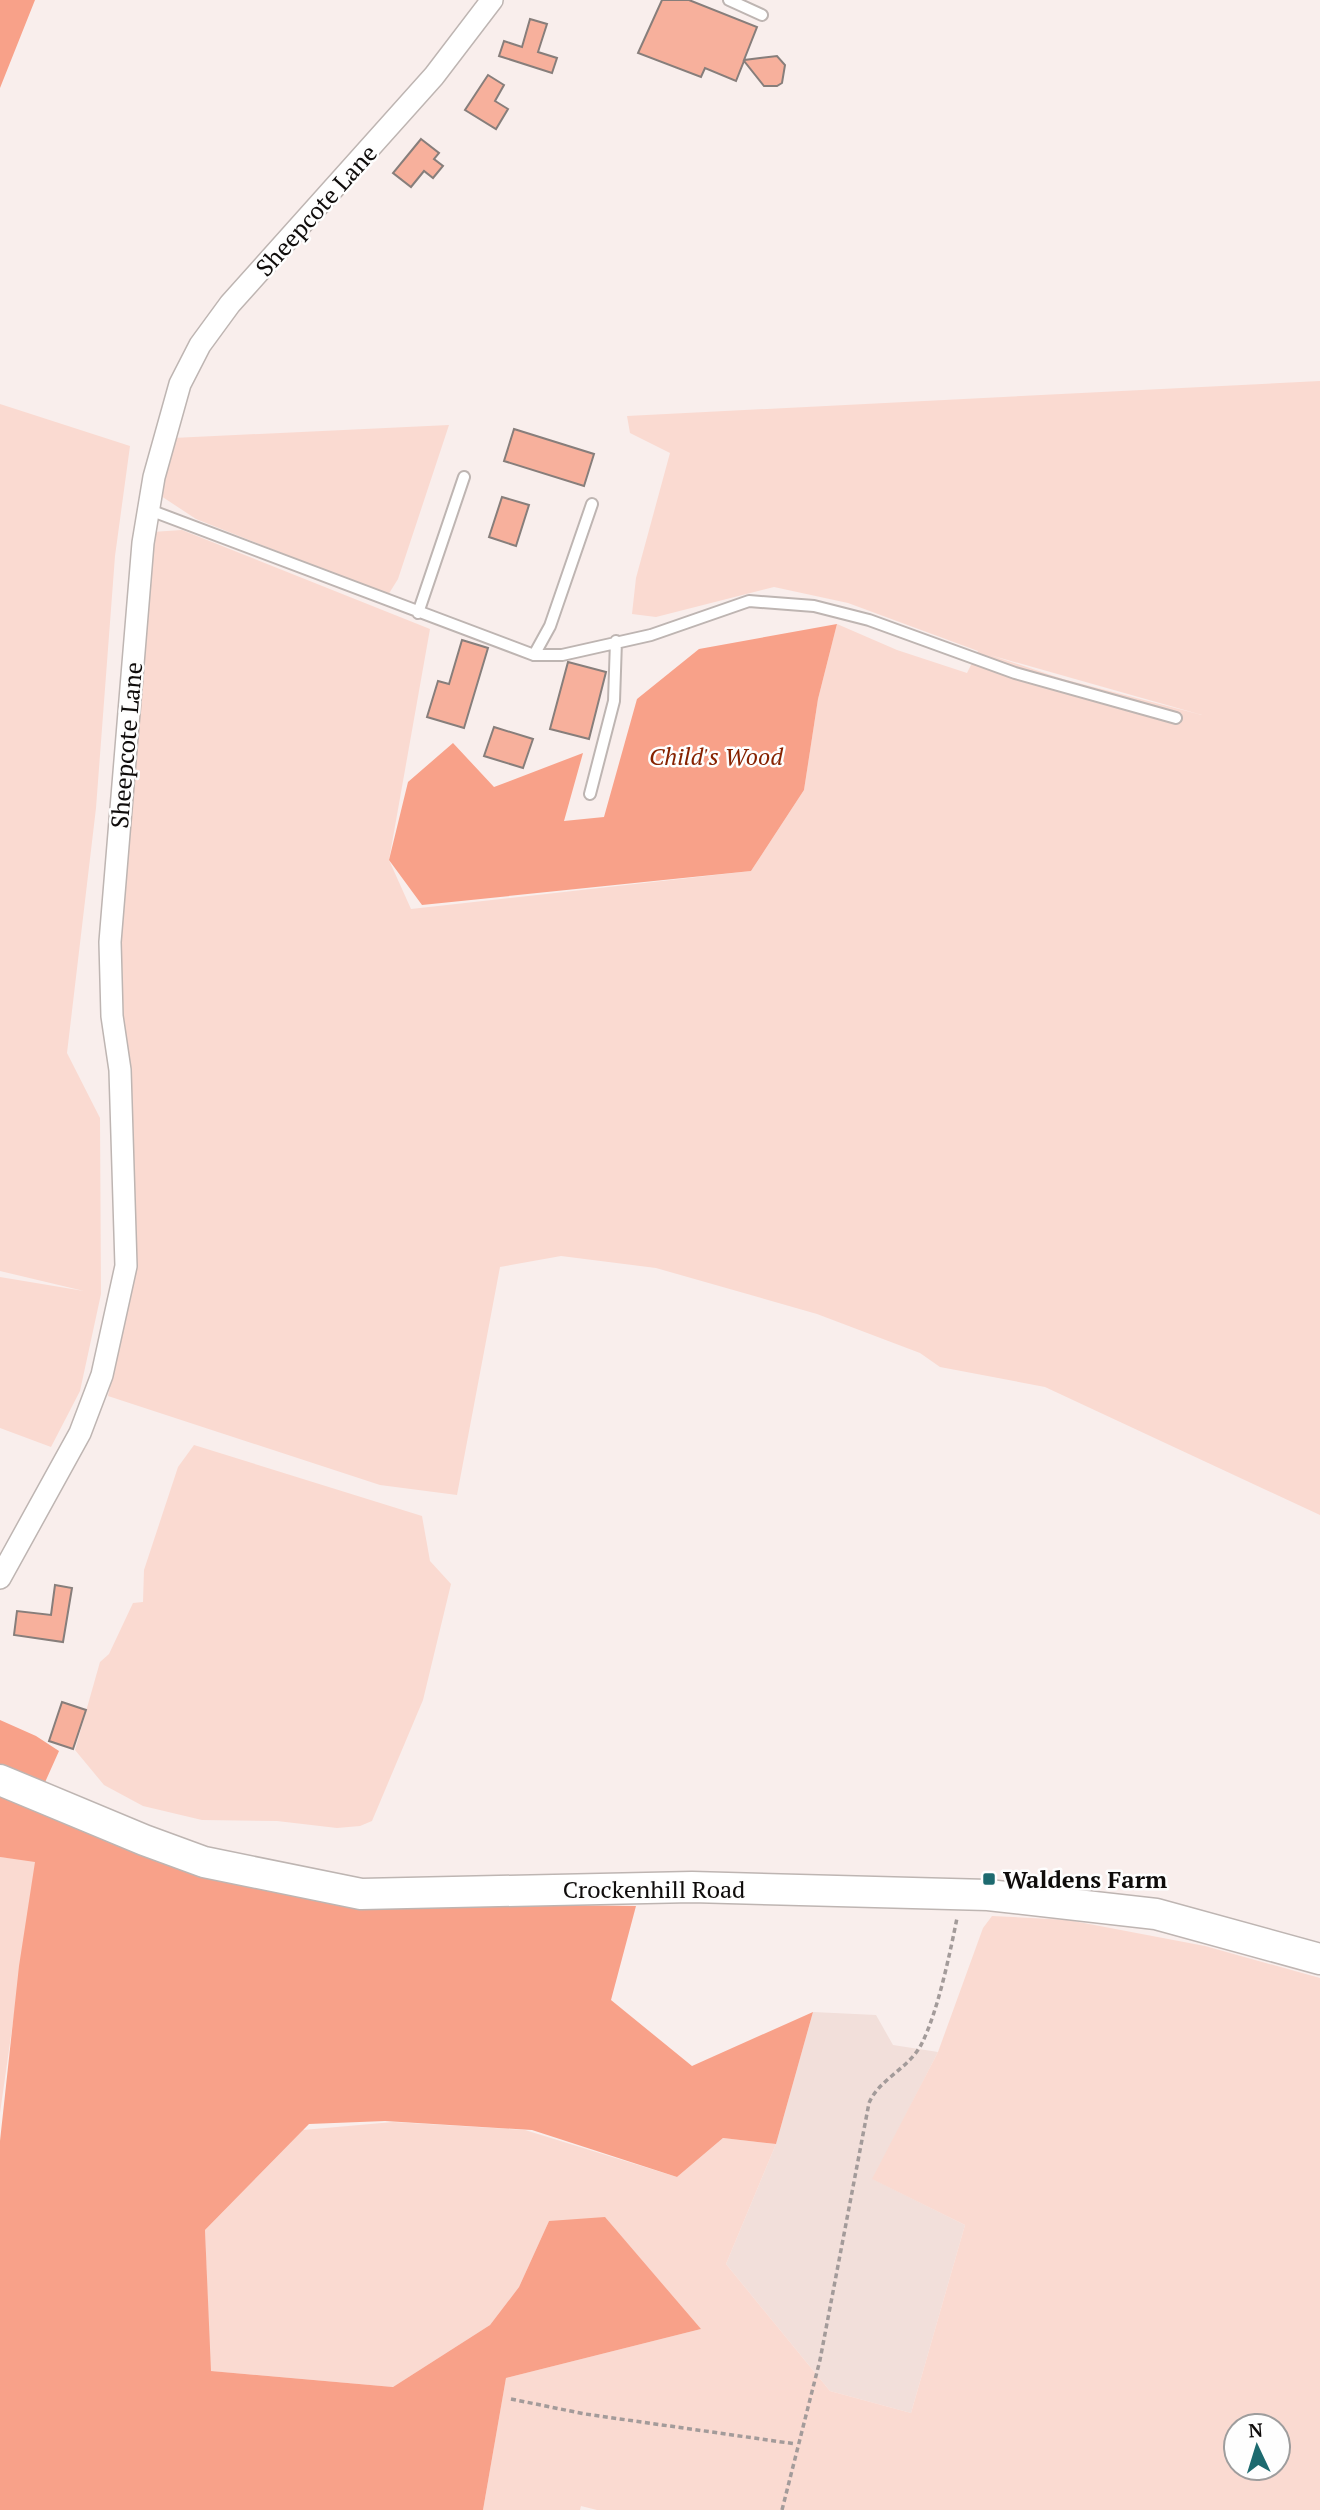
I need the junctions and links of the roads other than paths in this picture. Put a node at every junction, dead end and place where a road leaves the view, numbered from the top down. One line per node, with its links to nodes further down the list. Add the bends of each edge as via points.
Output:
1 (492, 0): 6 (street, Sheepcote Lane, via 434,76 230,304 200,345 180,384)
2 (729, 0): 3 (lane)
3 (762, 15)
4 (464, 477): 7 (lane)
5 (592, 503): 9 (lane, via 550,626)
6 (147, 509): 7 (lane); 12 (street, Sheepcote Lane, via 110,942 112,1016 120,1070 126,1266 103,1375 80,1433)
7 (418, 614): 9 (lane)
8 (616, 641): 9 (lane, via 562,655); 10 (lane, via 651,635 749,601 814,606 869,620 1015,673); 11 (lane, via 614,701)
9 (534, 655)
10 (1177, 718)
11 (590, 794)
12 (0, 1578)
13 (0, 1780): 14 (main road, Crockenhill Road, via 204,1862 361,1894 692,1888 962,1894 1156,1914)
14 (1320, 1959)

